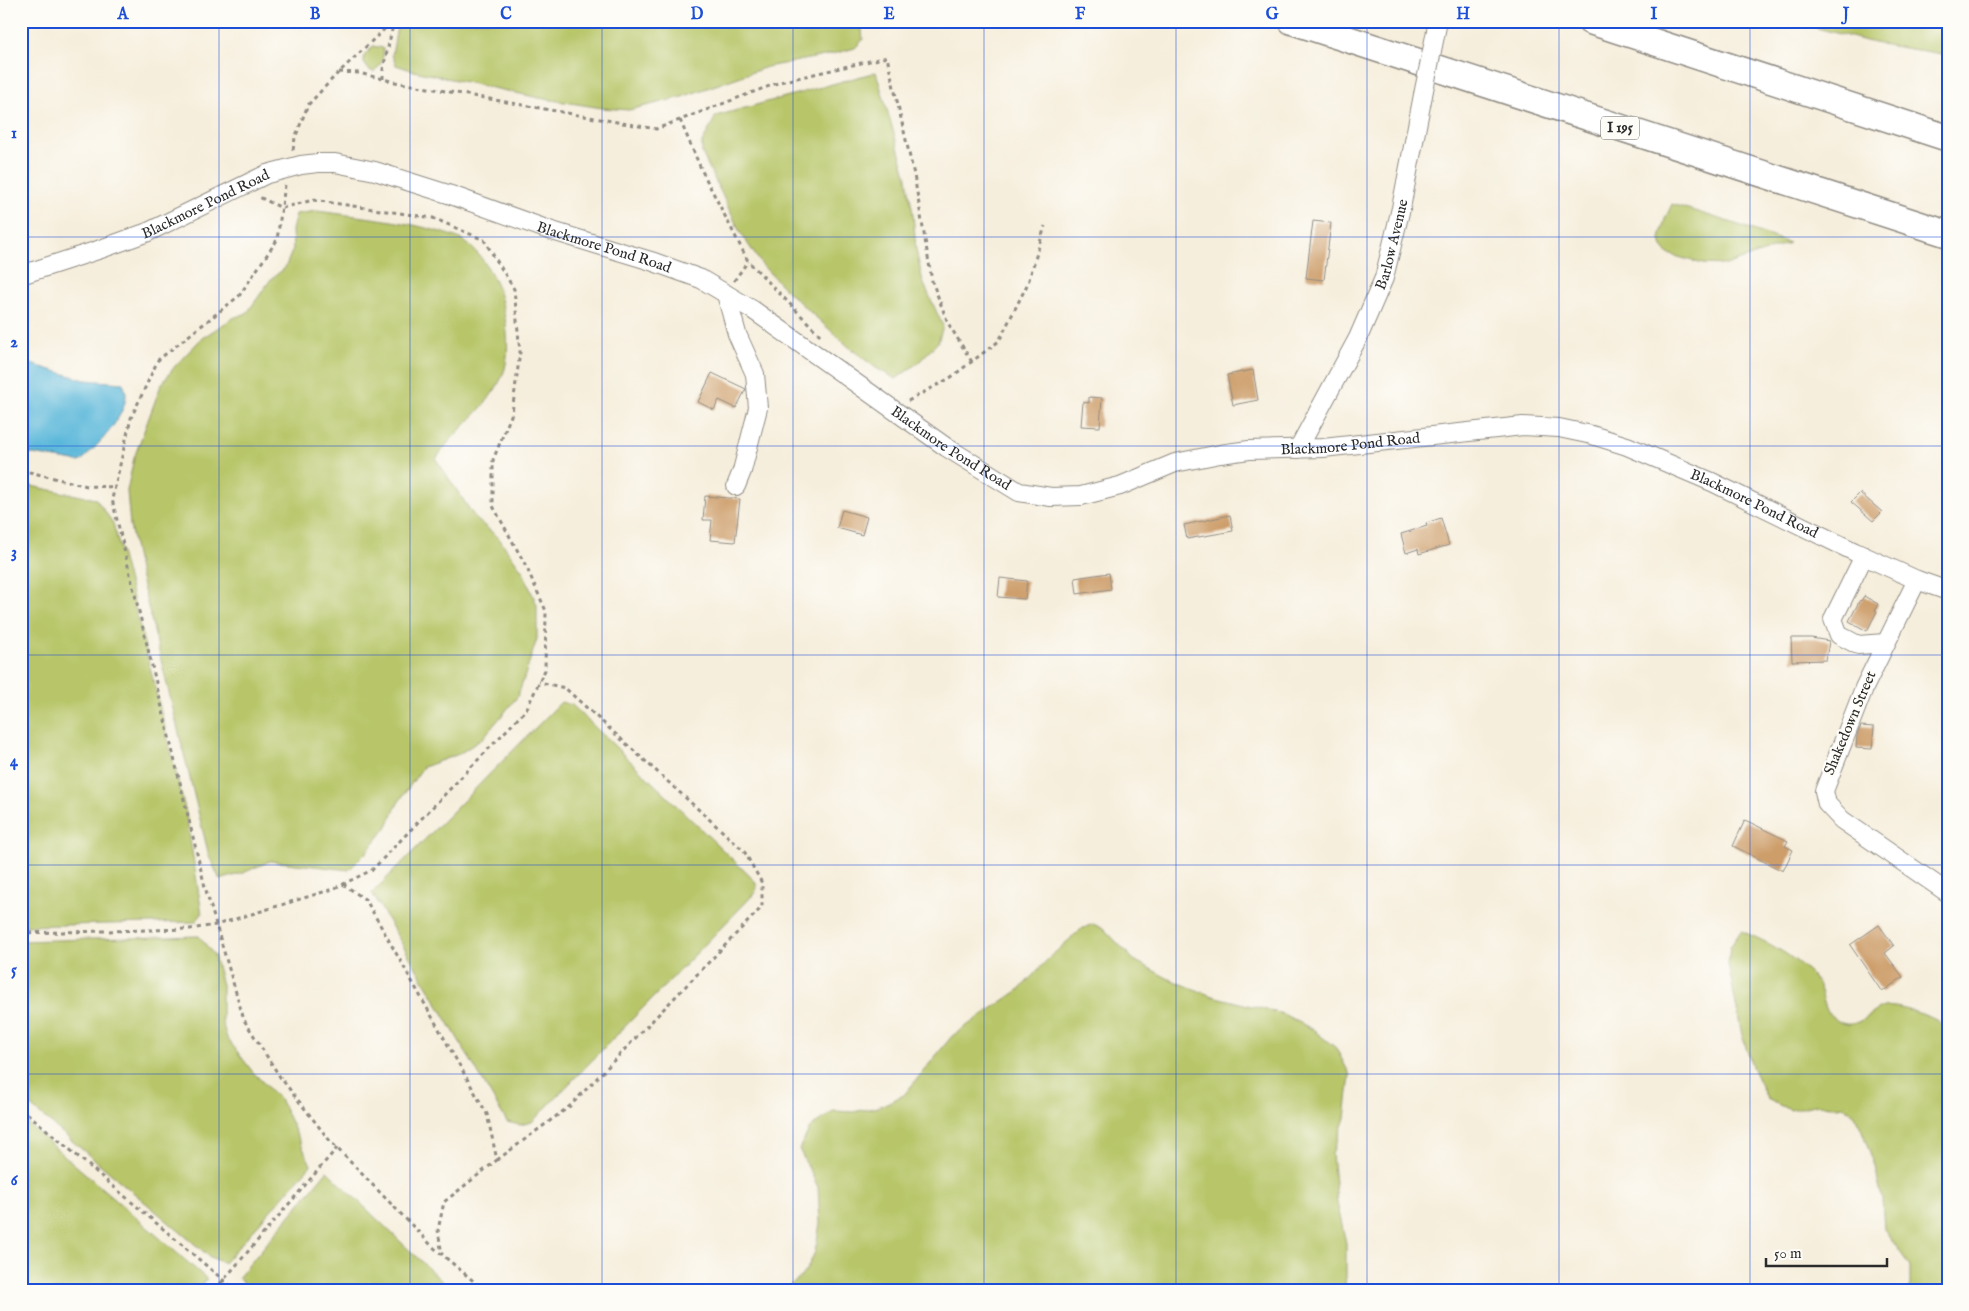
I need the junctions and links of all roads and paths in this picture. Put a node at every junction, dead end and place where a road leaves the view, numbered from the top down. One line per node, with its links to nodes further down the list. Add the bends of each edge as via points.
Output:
1 (393, 21): 5 (path); 6 (path)
2 (1292, 21): 13 (highway, I 195)
3 (1438, 21): 20 (street, Barlow Avenue, bridge, via 1384,278 1358,338)
4 (1590, 21): 8 (highway)
5 (338, 72): 6 (path); 9 (path, via 308,105 295,138)
6 (383, 79): 7 (path, via 656,130)
7 (680, 120): 14 (path); 18 (path, via 780,82 887,57 914,175 932,282 948,323)
8 (1948, 138)
9 (290, 168): 10 (street, Blackmore Pond Road, via 267,174); 11 (path); 16 (street, Blackmore Pond Road, via 336,163 375,171 701,278)
10 (241, 187): 11 (path); 15 (street, Blackmore Pond Road, via 148,232)
11 (282, 208): 23 (path, via 277,240 239,296 158,360 130,418); 28 (path, via 313,200 433,218 484,240 514,289 520,352 512,412 493,460 493,506 546,611 545,670)
12 (1045, 226): 18 (path, via 1028,283 999,342)
13 (1948, 234)
14 (748, 260): 16 (path); 17 (path)
15 (21, 275)
16 (726, 294): 19 (street, Blackmore Pond Road); 22 (street, via 737,334 755,374 758,408)
17 (824, 339)
18 (972, 362): 19 (path, via 950,378)
19 (892, 409): 20 (street, Blackmore Pond Road, via 1019,492 1051,497 1080,496 1120,486 1175,464 1220,454)
20 (1298, 449): 24 (street, Blackmore Pond Road, via 1522,426 1559,428 1627,446 1712,482)
21 (21, 470): 23 (path, via 86,486)
22 (736, 486)
23 (115, 487): 31 (path, via 112,499)
24 (1864, 556): 25 (street, Blackmore Pond Road); 27 (street, via 1833,619 1839,635 1858,645)
25 (1917, 580): 26 (street, Blackmore Pond Road); 27 (street, Shakedown Street)
26 (1948, 591)
27 (1885, 643): 30 (street, Shakedown Street, via 1851,717 1826,783 1825,796 1832,811 1842,820)
28 (539, 682): 29 (path, via 526,710 372,870); 35 (path, via 565,688 744,851 762,882 762,907 570,1106)
29 (343, 884): 31 (path, via 333,890); 35 (path, via 366,900 487,1114)
30 (1948, 893)
31 (216, 925): 32 (path, via 190,929); 34 (path, via 244,1020 280,1077)
32 (21, 933)
33 (21, 1108): 37 (path)
34 (337, 1148): 36 (path); 37 (path)
35 (497, 1160): 36 (path, via 444,1202 438,1230)
36 (442, 1255): 40 (path)
37 (224, 1280): 38 (path); 39 (path)
38 (215, 1290)
39 (236, 1290)
40 (484, 1290)

